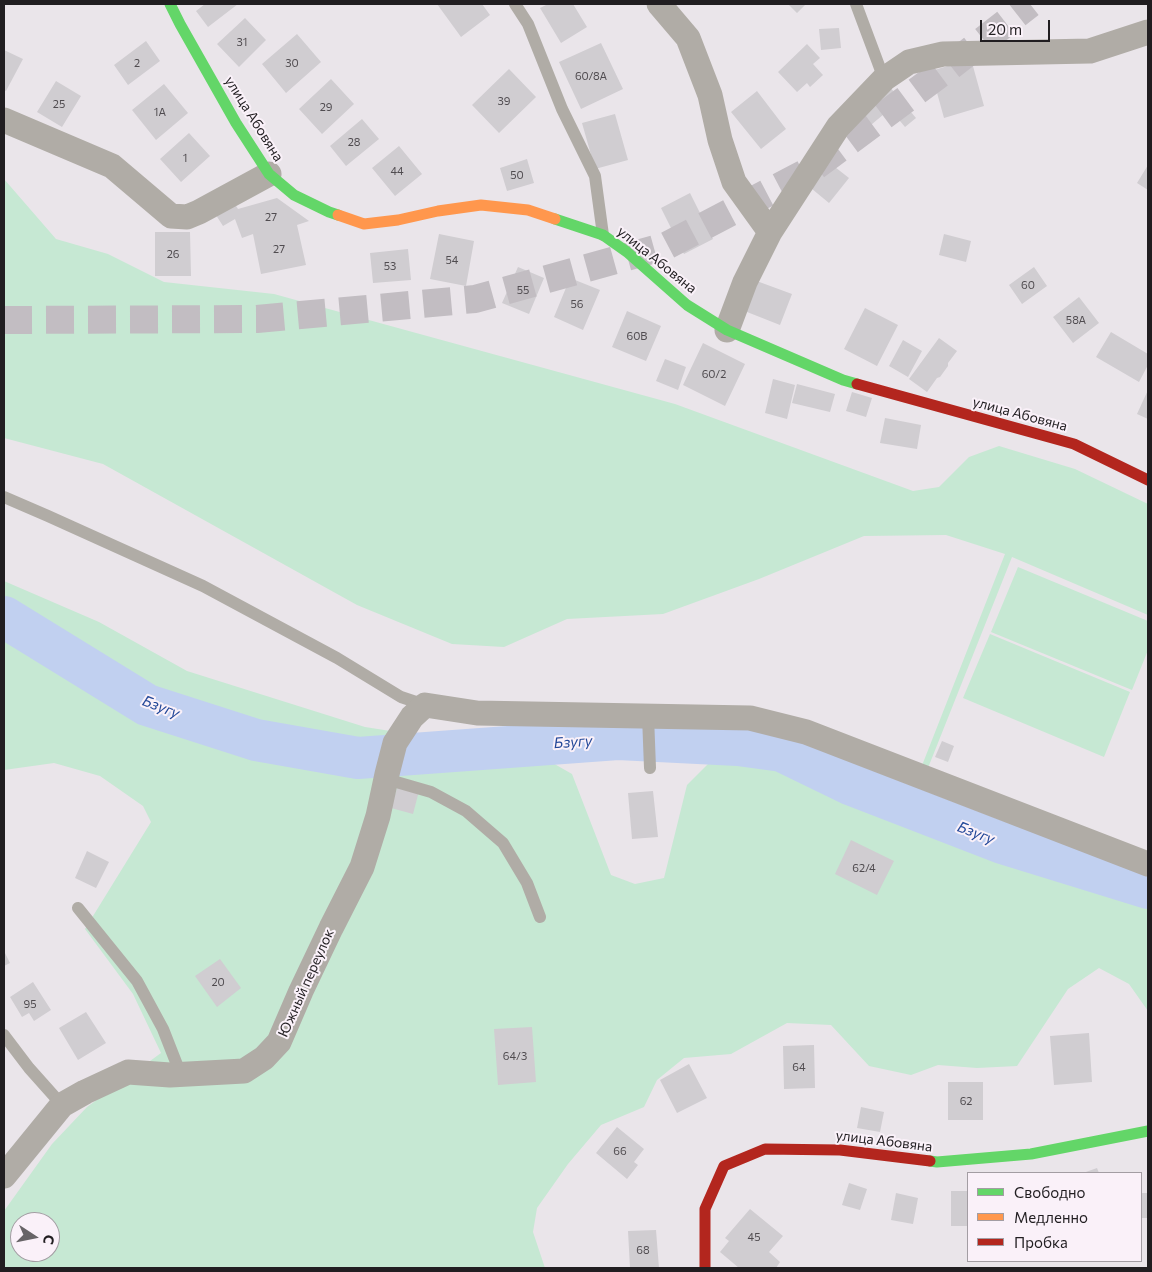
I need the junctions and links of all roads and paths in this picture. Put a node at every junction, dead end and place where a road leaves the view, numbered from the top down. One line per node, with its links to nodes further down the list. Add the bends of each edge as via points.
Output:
1 (170, 4): 8 (street, улица Абовяна, via 236,123)
2 (515, 4): 10 (lane, via 528,24 562,109 595,176)
3 (659, 4): 9 (street, via 688,38 710,95 734,182)
4 (856, 4): 6 (lane)
5 (1148, 32): 6 (street, via 1090,51 943,54 909,62)
6 (884, 79): 9 (street, via 838,126)
7 (4, 120): 8 (street, via 112,166 171,216 186,217 199,212)
8 (270, 174): 10 (street, улица Абовяна, via 294,195 364,224 481,204 528,210)
9 (770, 232): 11 (street, via 745,282)
10 (603, 236): 11 (street, улица Абовяна, via 627,252 688,305)
11 (727, 330): 12 (street, улица Абовяна, via 842,380 1074,444)
12 (1148, 480)
13 (4, 497): 14 (lane, via 203,586 337,658 401,697)
14 (425, 705): 15 (street, via 477,713); 17 (street, Южный переулок, via 412,717 396,743)
15 (648, 722): 16 (lane); 18 (street, via 750,718 806,732)
16 (650, 768)
17 (386, 776): 20 (lane, via 432,792 466,811 503,842 527,883); 22 (street, Южный переулок, via 362,867 309,973 280,1042 244,1071)
18 (1148, 864)
19 (78, 908): 22 (lane, via 137,981 163,1029)
20 (540, 917)
21 (4, 1035): 23 (lane)
22 (182, 1075): 23 (street, Южный переулок, via 128,1072)
23 (62, 1105): 25 (street, Южный переулок)
24 (1148, 1131): 26 (street, улица Абовяна, via 1031,1154 937,1162 840,1150 765,1149 724,1166 705,1209)
25 (4, 1176)
26 (706, 1268)

